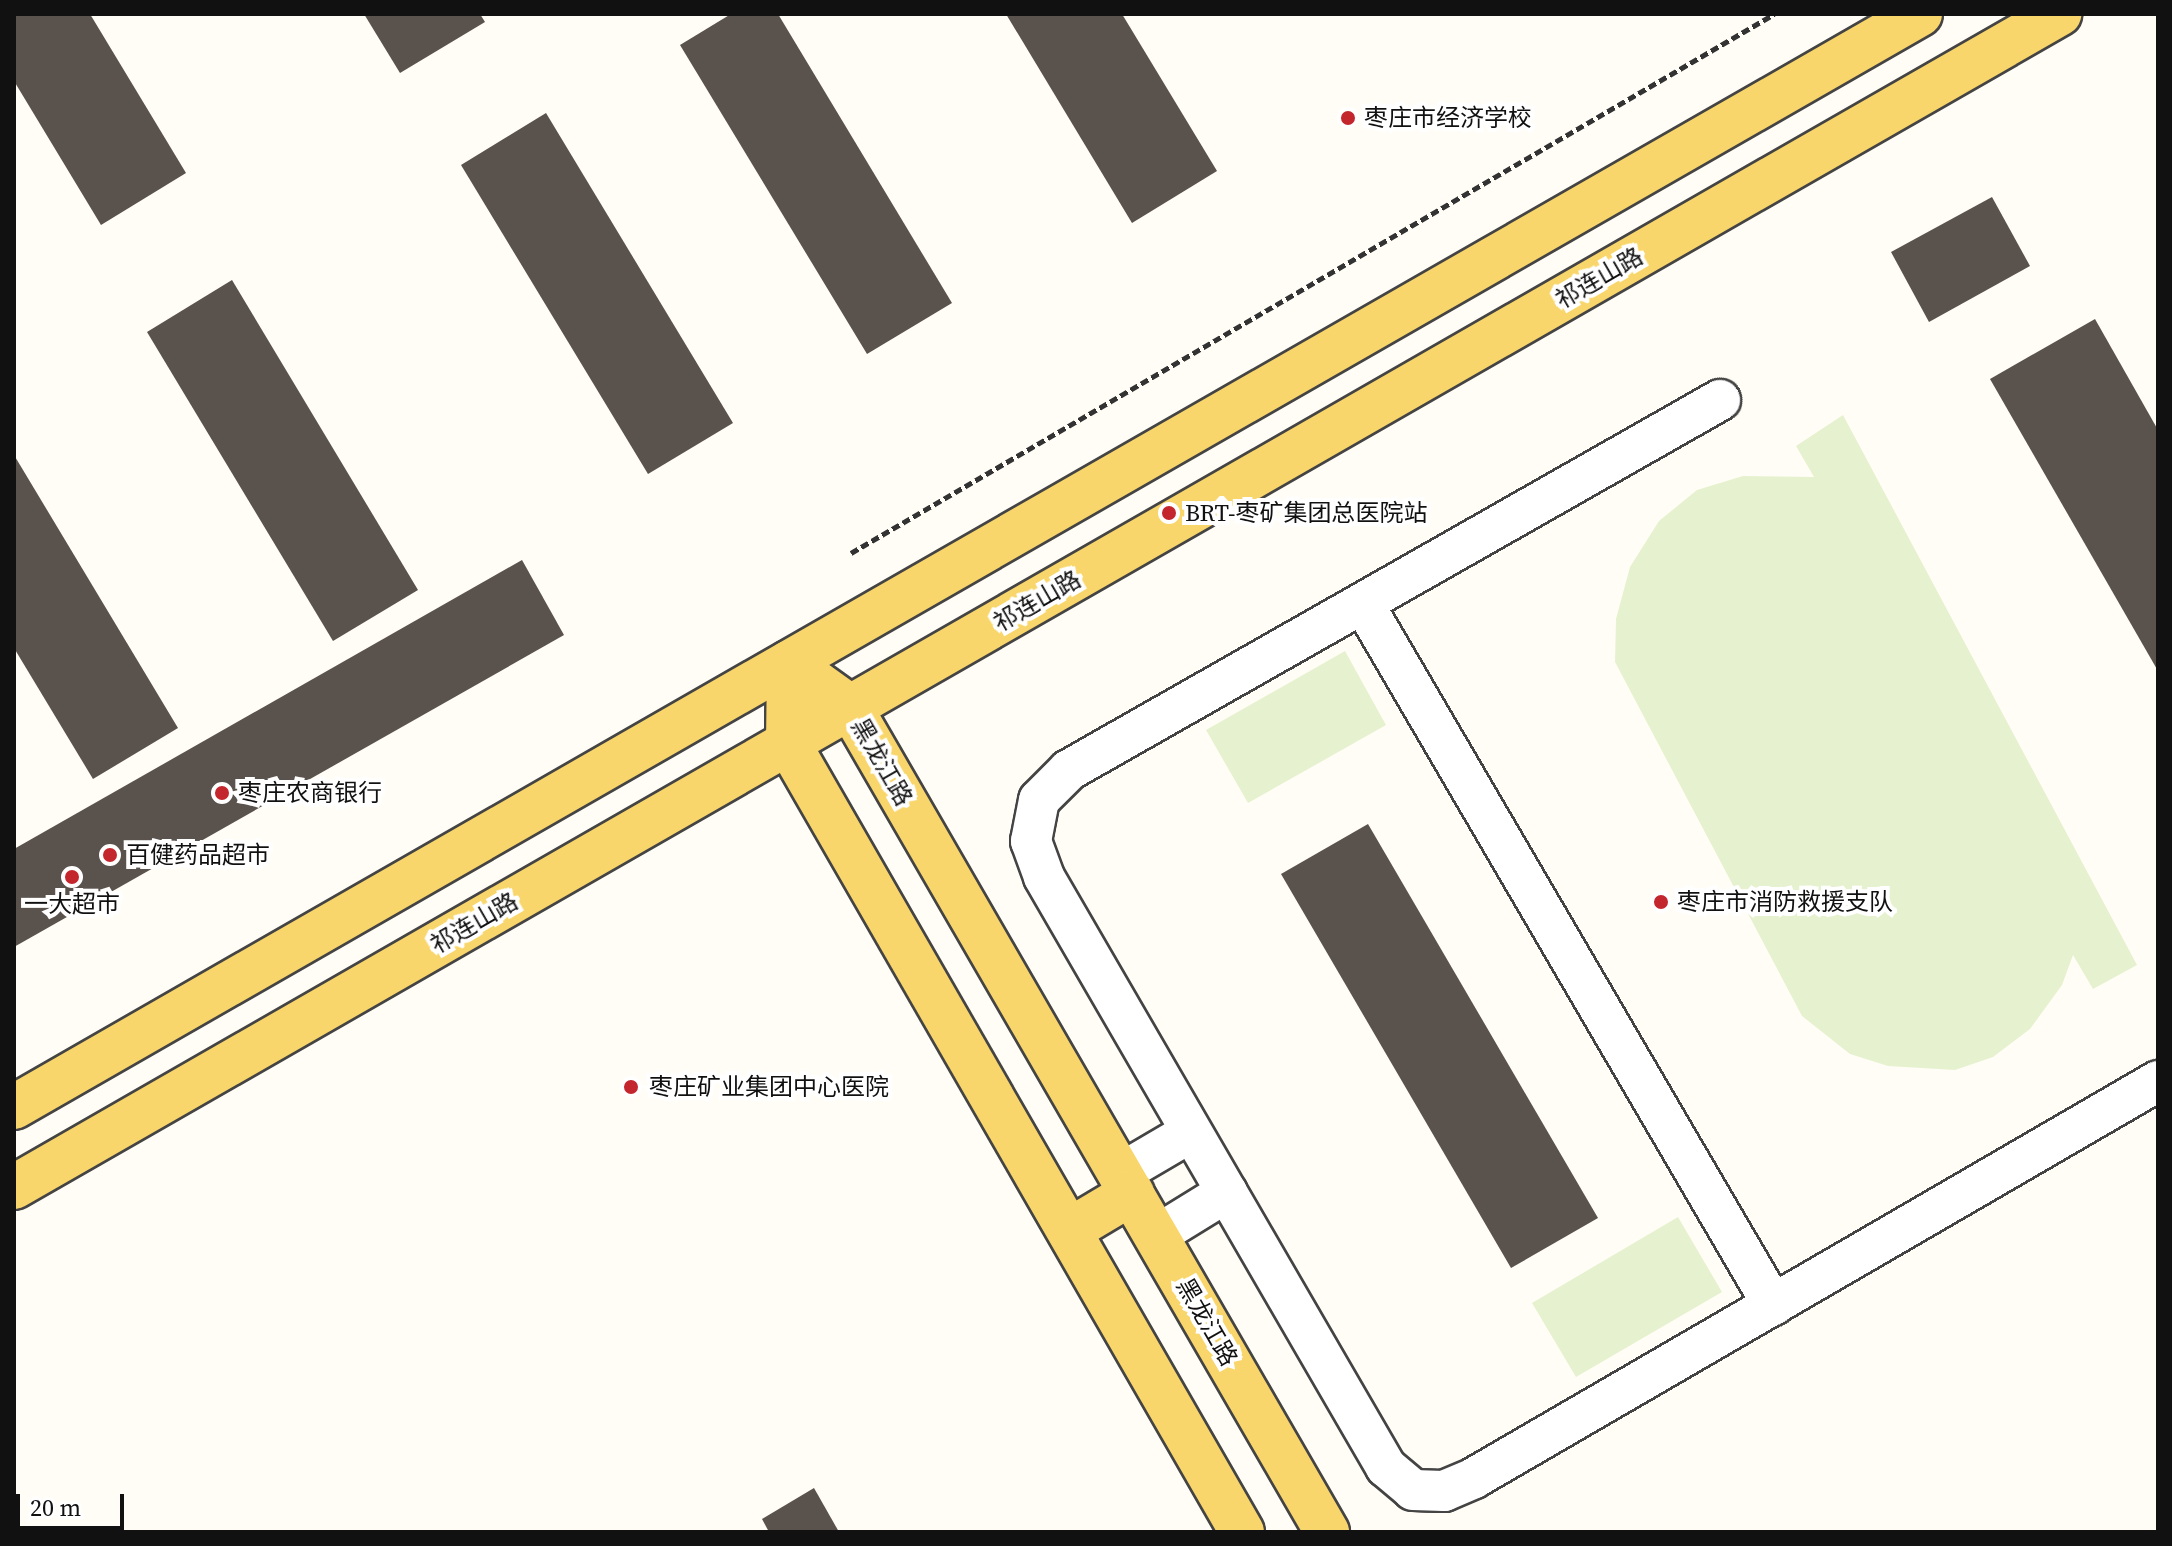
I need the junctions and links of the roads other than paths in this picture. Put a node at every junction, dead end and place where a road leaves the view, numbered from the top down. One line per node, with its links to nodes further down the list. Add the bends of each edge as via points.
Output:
1 (1920, 14): 5 (main road)
2 (2059, 14): 6 (main road, 祁连山路)
3 (1720, 400): 4 (lane)
4 (1364, 605): 10 (lane, via 1069,770 1039,800 1031,841 1044,877); 16 (lane)
5 (789, 663): 6 (main road, 黑龙江路); 7 (main road); 9 (main road)
6 (850, 707): 7 (main road, 祁连山路); 11 (main road, 黑龙江路)
7 (788, 743): 12 (main road, 祁连山路); 14 (main road)
8 (2158, 1081): 16 (lane)
9 (14, 1107)
10 (1191, 1132): 11 (lane); 13 (lane)
11 (1127, 1183): 14 (main road); 15 (main road, 黑龙江路)
12 (14, 1187)
13 (1227, 1192): 15 (lane); 16 (lane, via 1386,1467 1413,1490 1444,1491 1474,1478)
14 (1070, 1230): 17 (main road)
15 (1157, 1235): 18 (main road, 黑龙江路)
16 (1773, 1305)
17 (1242, 1532)
18 (1327, 1532)

